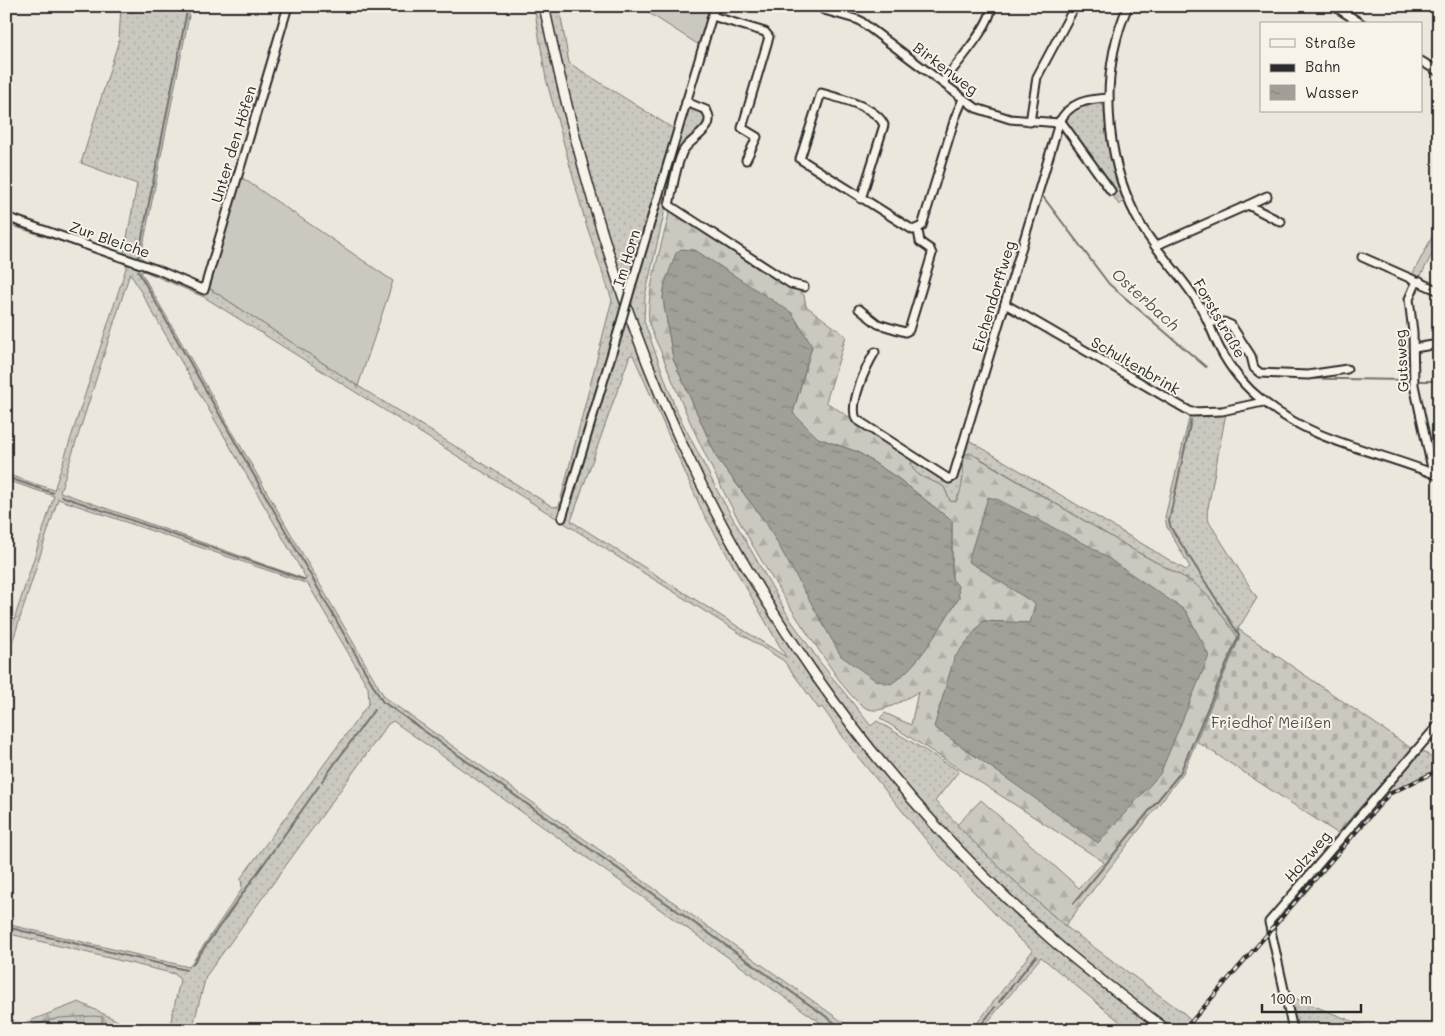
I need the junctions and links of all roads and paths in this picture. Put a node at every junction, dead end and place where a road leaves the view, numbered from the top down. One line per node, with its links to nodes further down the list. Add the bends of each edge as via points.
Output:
1 (288, 6): 31 (street, Unter den Höfen)
2 (544, 6): 44 (main road, via 575,142 617,280 677,434 748,572 842,713 927,816 1052,940)
3 (715, 6): 9 (street, Im Horn)
4 (824, 6): 13 (street, Birkenweg, via 824,10 859,20)
5 (991, 6): 13 (street, via 992,13 986,24)
6 (1075, 6): 17 (street, via 1034,84)
7 (1128, 6): 14 (street, Forststraße, via 1112,54)
8 (1334, 6): 10 (street)
9 (712, 16): 16 (street, Im Horn); 19 (street, via 765,32 769,37 742,128 757,137)
10 (1359, 22)
11 (1422, 62): 12 (street)
12 (1439, 72)
13 (943, 82): 15 (street, Birkenweg)
14 (1108, 98): 18 (street, via 1081,101 1068,110); 27 (street, Forststraße, via 1118,167 1130,204)
15 (963, 99): 17 (street, Birkenweg, via 990,114); 26 (street)
16 (686, 102): 30 (street, via 706,110 709,120 707,127 682,151 669,205 791,284); 42 (street, Im Horn, bridge)
17 (1030, 122): 18 (street, Birkenweg)
18 (1060, 122): 20 (street); 33 (street, Eichendorffweg)
19 (746, 160)
20 (1111, 191)
21 (1266, 196): 23 (street)
22 (861, 199): 22 (street, via 884,125 882,119 855,102 821,93 800,159); 26 (street)
23 (1248, 205): 25 (street); 27 (street)
24 (6, 217): 31 (street, Zur Bleiche, via 158,270)
25 (1281, 222)
26 (918, 230): 34 (street, via 920,242 932,254 909,330 905,332 878,324)
27 (1155, 246): 35 (street, Forststraße)
28 (1362, 257): 29 (street)
29 (1420, 281): 32 (street); 37 (street, Gutsweg, via 1409,299)
30 (804, 286)
31 (204, 290)
32 (1439, 291)
33 (1005, 304): 38 (street, Eichendorffweg, via 953,477 949,479 856,419 852,412 866,368); 40 (street, Schultenbrink, via 1191,412 1222,411)
34 (859, 309)
35 (1209, 322): 39 (street, via 1231,325 1251,356 1254,368 1260,373 1308,375); 40 (street, Forststraße, via 1232,368)
36 (1439, 344): 37 (street)
37 (1414, 348): 41 (street, Gutsweg, via 1414,385)
38 (875, 352)
39 (1347, 369)
40 (1263, 402): 41 (street, Forststraße, via 1302,428 1328,440)
41 (1436, 474)
42 (562, 518)
43 (1439, 724): 45 (street, Holzweg, via 1268,922)
44 (1166, 1029)
45 (1293, 1030)

